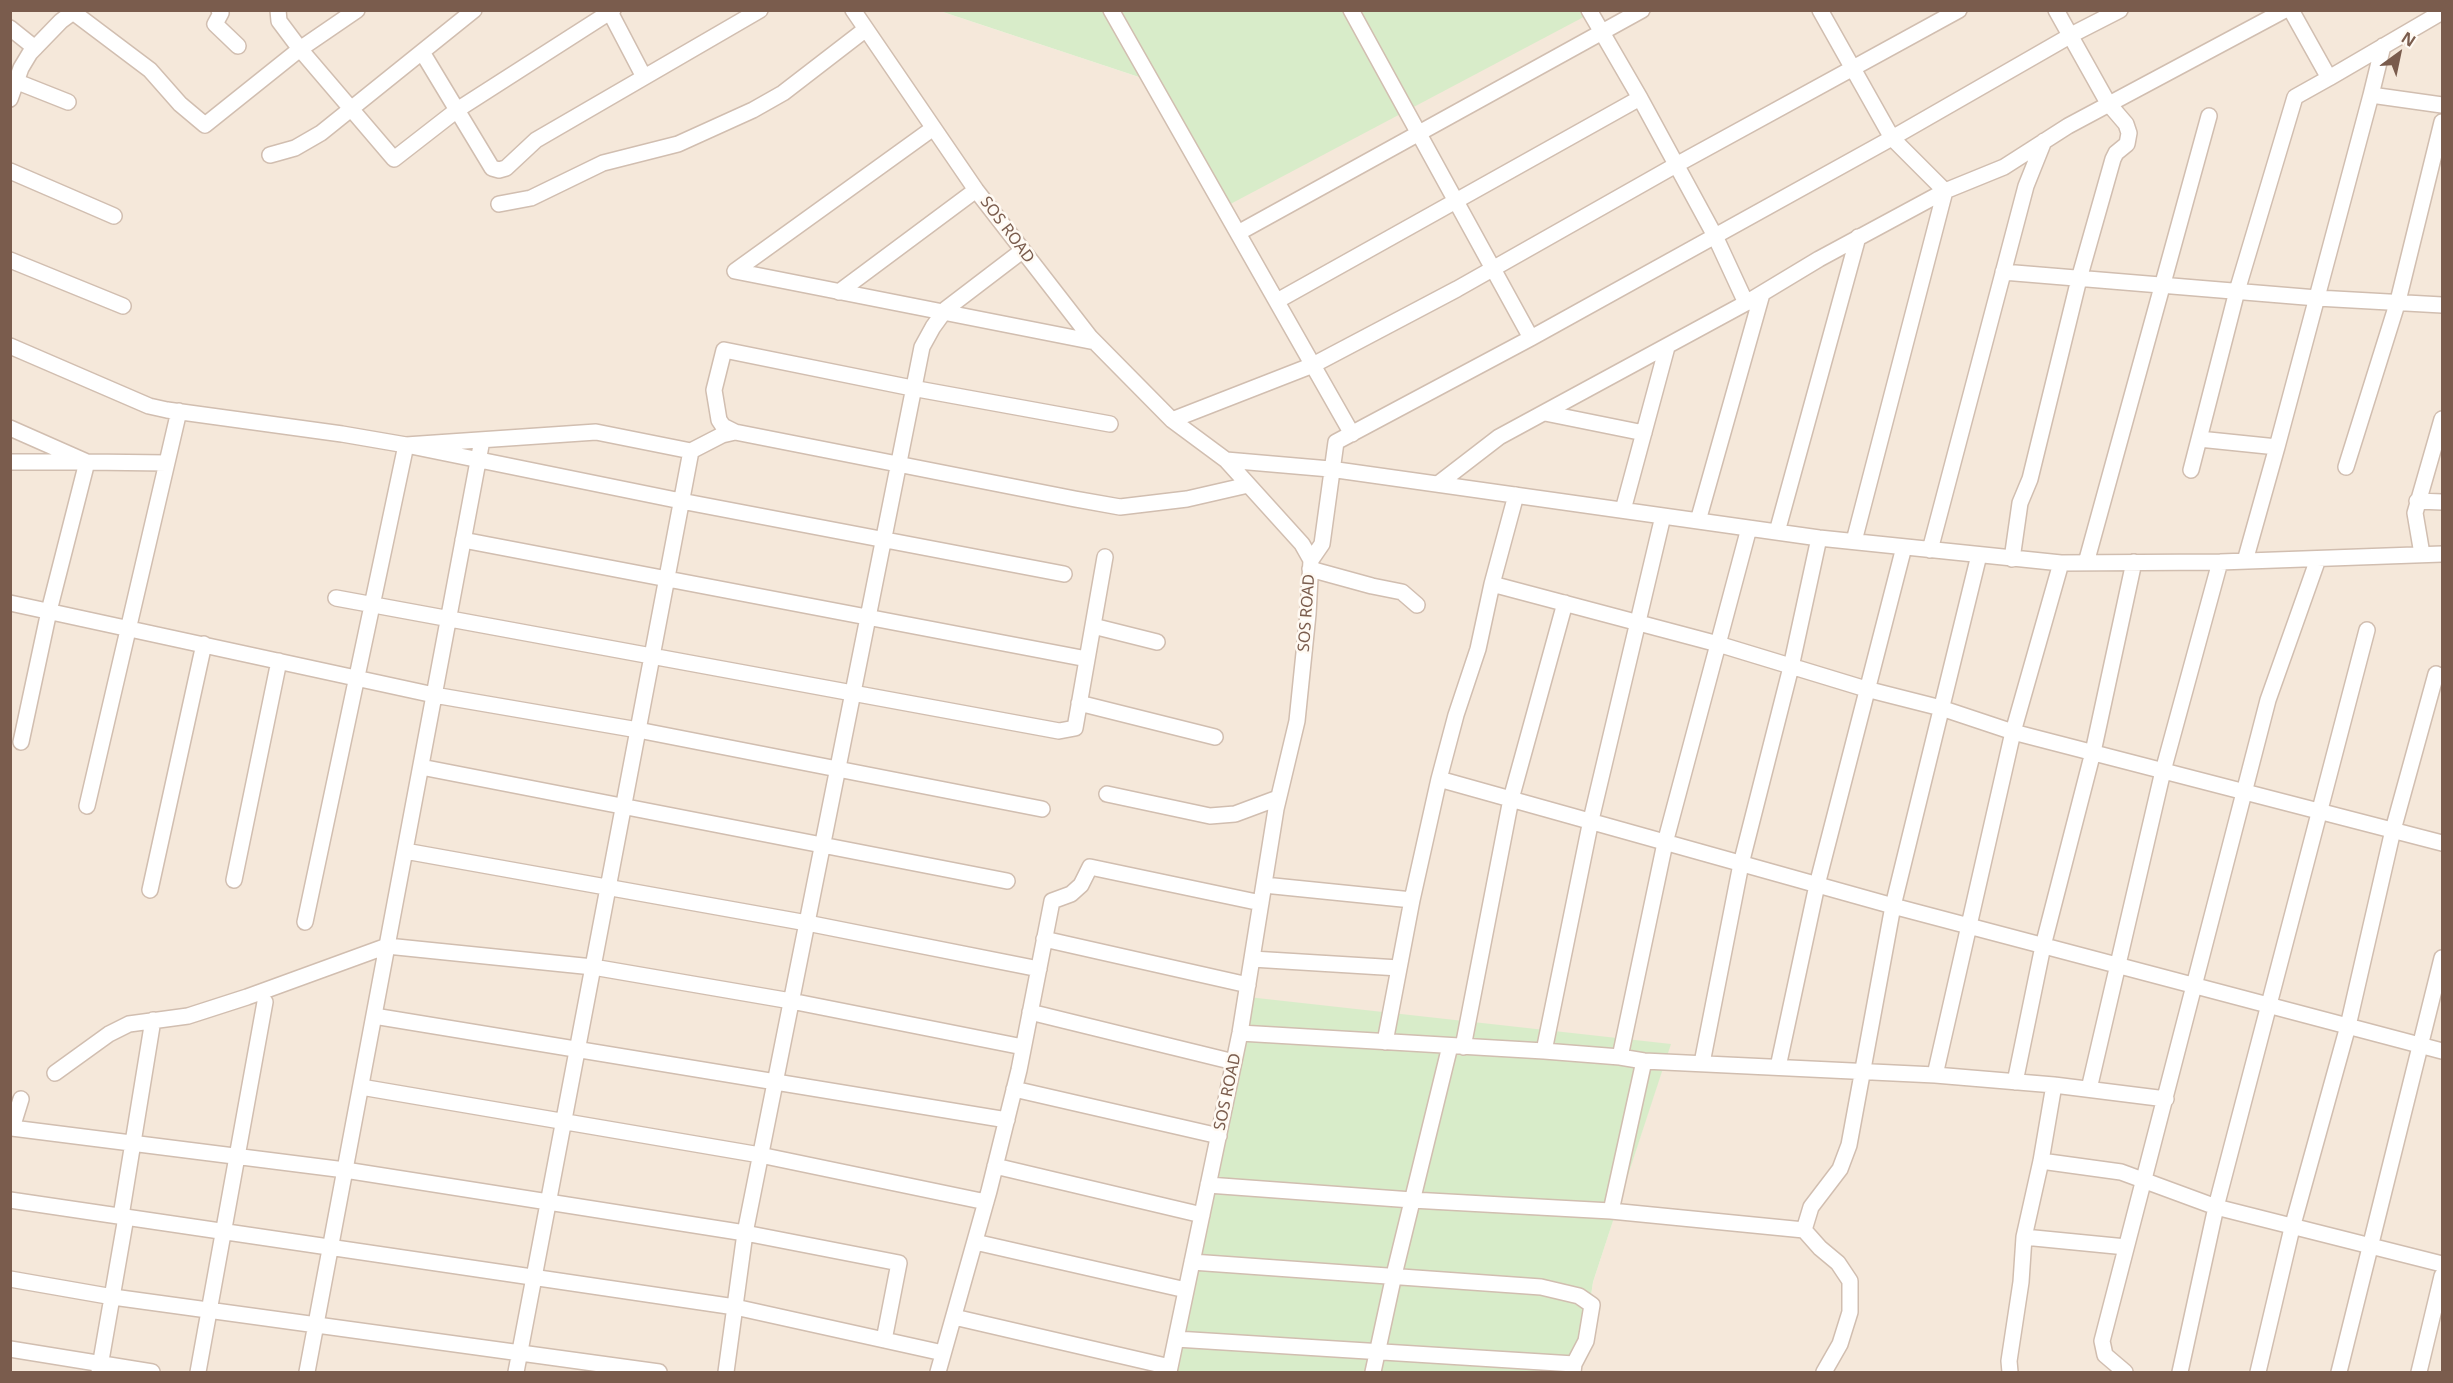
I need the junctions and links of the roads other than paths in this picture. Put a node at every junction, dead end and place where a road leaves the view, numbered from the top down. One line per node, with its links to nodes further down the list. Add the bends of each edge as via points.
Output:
1 (219, 10): 24 (street, via 215,24)
2 (278, 10): 27 (street, via 279,21)
3 (357, 10): 27 (street)
4 (474, 10): 28 (street)
5 (760, 10): 30 (street)
6 (853, 10): 21 (street, SOS ROAD)
7 (1111, 10): 55 (street)
8 (1351, 10): 44 (street)
9 (1589, 10): 22 (street)
10 (1642, 10): 22 (street)
11 (1820, 10): 29 (street)
12 (1959, 10): 29 (street)
13 (2056, 10): 23 (street)
14 (2120, 10): 23 (street)
15 (2285, 10): 37 (street)
16 (2291, 10): 31 (street)
17 (75, 11): 26 (street); 27 (street, via 150,70 180,104 205,124)
18 (611, 11): 30 (street); 40 (street)
19 (2442, 12): 25 (street)
20 (10, 28): 26 (street)
21 (866, 29): 43 (street, SOS ROAD); 53 (street, via 783,93 753,110 678,144 603,163 531,198)
22 (1602, 33): 34 (street); 44 (street)
23 (2070, 36): 37 (street); 45 (street)
24 (238, 46)
25 (2383, 46): 31 (street); 33 (street)
26 (35, 48): 32 (street)
27 (300, 50): 39 (street)
28 (422, 52): 39 (street); 40 (street)
29 (1854, 69): 45 (street); 48 (street)
30 (645, 77): 40 (street, via 536,140 513,163 499,170 492,168)
31 (2329, 78): 64 (street, via 2295,97)
32 (14, 80): 35 (street); 36 (street)
33 (2371, 95): 38 (street); 67 (street)
34 (1640, 98): 48 (street); 52 (street)
35 (10, 99)
36 (68, 102)
37 (2108, 104): 46 (street); 62 (street, via 2129,133 2127,144 2113,159)
38 (2442, 105)
39 (351, 110): 40 (street, via 393,159); 47 (street, via 295,148)
40 (457, 110)
41 (2209, 116): 63 (street)
42 (2442, 122): 69 (street)
43 (932, 129): 50 (street, SOS ROAD); 65 (street, via 735,271)
44 (1419, 134): 52 (street); 55 (street)
45 (1892, 138): 51 (street); 56 (street)
46 (2044, 141): 51 (street, via 2004,167); 61 (street, via 2026,186)
47 (270, 154)
48 (1676, 165): 56 (street); 60 (street)
49 (10, 171): 54 (street)
50 (976, 190): 58 (street, SOS ROAD); 65 (street)
51 (1945, 191): 57 (street); 117 (street)
52 (1456, 201): 60 (street); 68 (street)
53 (499, 204)
54 (114, 216)
55 (1238, 233): 68 (street)
56 (1715, 236): 70 (street); 74 (street)
57 (1858, 237): 66 (street); 113 (street)
58 (1022, 251): 73 (street); 75 (street, SOS ROAD)
59 (10, 260): 72 (street)
60 (1493, 269): 74 (street); 78 (street)
61 (2003, 272): 62 (street); 119 (street)
62 (2079, 279): 63 (street); 124 (street, via 2030,479 2020,503)
63 (2163, 284): 64 (street); 130 (street)
64 (2237, 291): 67 (street); 89 (street)
65 (838, 292): 73 (street)
66 (1762, 294): 70 (street); 111 (street)
67 (2317, 298): 69 (street); 92 (street)
68 (1277, 301): 78 (street)
69 (2398, 301): 71 (street); 100 (street)
70 (1746, 303): 77 (street)
71 (2442, 304)
72 (123, 306)
73 (944, 312): 75 (street); 79 (street, via 922,347)
74 (1531, 338): 88 (street)
75 (1095, 342): 83 (street, SOS ROAD)
76 (10, 345): 80 (street, via 149,406)
77 (1667, 347): 81 (street); 87 (street)
78 (1313, 364): 83 (street); 88 (street)
79 (912, 388): 84 (street); 86 (street, via 724,350 714,390 716,409 723,426); 99 (street)
80 (179, 411): 91 (street); 98 (street)
81 (1545, 413): 87 (street); 103 (street, via 1499,437)
82 (2442, 419): 107 (street)
83 (1172, 420): 94 (street, SOS ROAD)
84 (1110, 424)
85 (10, 428): 97 (street)
86 (735, 432): 93 (street); 99 (street)
87 (1644, 433): 109 (street)
88 (1352, 434): 101 (street, via 1336,442)
89 (2199, 439): 92 (street); 102 (street)
90 (482, 440): 91 (street); 93 (street, via 596,432); 95 (street)
91 (406, 445): 95 (street); 139 (street)
92 (2277, 447): 126 (street)
93 (691, 451): 106 (street)
94 (1226, 460): 101 (street); 104 (street, SOS ROAD)
95 (478, 461): 106 (street); 115 (street)
96 (10, 462): 97 (street)
97 (87, 462): 98 (street); 140 (street)
98 (167, 463): 145 (street)
99 (897, 464): 104 (street, via 1120,507 1187,499); 116 (street)
100 (2346, 467)
101 (1330, 469): 103 (street); 131 (street, via 1322,544)
102 (2192, 470)
103 (1438, 484): 105 (street)
104 (1248, 485): 131 (street, SOS ROAD, via 1302,544)
105 (1516, 495): 109 (street); 134 (street)
106 (681, 501): 116 (street); 133 (street)
107 (2417, 501): 108 (street); 120 (street, via 2415,513)
108 (2442, 502)
109 (1623, 510): 110 (street)
110 (1663, 516): 111 (street); 143 (street)
111 (1698, 521): 112 (street)
112 (1749, 528): 113 (street); 149 (street)
113 (1777, 532): 114 (street)
114 (1820, 538): 117 (street); 153 (street)
115 (463, 540): 133 (street); 142 (street)
116 (882, 540): 132 (street); 141 (street)
117 (1854, 542): 118 (street)
118 (1904, 547): 119 (street); 156 (street)
119 (1930, 550): 122 (street)
120 (2422, 554): 121 (street); 125 (street)
121 (2442, 554)
122 (1979, 555): 124 (street); 160 (street)
123 (1105, 557): 144 (street)
124 (2012, 558): 129 (street)
125 (2318, 559): 126 (street); 170 (street, via 2268,700)
126 (2245, 561): 128 (street)
127 (2134, 562): 128 (street); 130 (street); 165 (street)
128 (2220, 562): 168 (street)
129 (2061, 563): 130 (street); 162 (street)
130 (2086, 563)
131 (1310, 565): 138 (street, via 1402,592); 172 (street, SOS ROAD, via 1297,721)
132 (1064, 574)
133 (666, 579): 141 (street); 150 (street)
134 (1492, 584): 137 (street); 169 (street, via 1478,649)
135 (336, 598): 139 (street)
136 (10, 603): 140 (street)
137 (1565, 603): 143 (street); 173 (street)
138 (1417, 604)
139 (373, 605): 142 (street); 155 (street)
140 (49, 611): 145 (street); 164 (street)
141 (867, 617): 151 (street); 157 (street)
142 (448, 618): 150 (street); 158 (street)
143 (1637, 623): 149 (street); 177 (street)
144 (1093, 626): 147 (street); 151 (street)
145 (128, 628): 148 (street); 174 (street)
146 (2367, 630): 176 (street)
147 (1157, 642)
148 (204, 644): 152 (street); 188 (street)
149 (1718, 644): 153 (street); 179 (street)
150 (652, 656): 157 (street); 161 (street)
151 (1087, 659): 159 (street)
152 (279, 661): 155 (street); 183 (street)
153 (1791, 667): 156 (street); 182 (street)
154 (2436, 674): 178 (street)
155 (357, 679): 158 (street); 192 (street)
156 (1866, 688): 160 (street); 186 (street)
157 (852, 692): 159 (street, via 1059,731 1075,728); 167 (street)
158 (434, 695): 161 (street); 166 (street)
159 (1079, 703): 163 (street)
160 (1941, 708): 162 (street); 191 (street)
161 (638, 730): 167 (street); 187 (street)
162 (2013, 732): 165 (street); 194 (street)
163 (1215, 737)
164 (21, 742)
165 (2093, 752): 168 (street); 197 (street)
166 (421, 767): 181 (street); 184 (street)
167 (837, 770): 175 (street); 193 (street)
168 (2163, 771): 170 (street); 200 (street)
169 (1439, 779): 173 (street); 189 (street)
170 (2243, 791): 176 (street); 205 (street)
171 (1107, 794): 172 (street, via 1210,816 1235,814)
172 (1278, 798): 185 (street, SOS ROAD)
173 (1511, 799): 177 (street); 216 (street)
174 (87, 806)
175 (1042, 809)
176 (2319, 809): 178 (street); 208 (street)
177 (1591, 820): 179 (street); 219 (street)
178 (2393, 830): 180 (street); 212 (street)
179 (1665, 843): 182 (street); 221 (street)
180 (2442, 843)
181 (405, 851): 187 (street); 196 (street)
182 (1741, 864): 186 (street); 224 (street)
183 (234, 880)
184 (1007, 881)
185 (1264, 885): 189 (street); 190 (street, SOS ROAD)
186 (1817, 885): 191 (street); 225 (street)
187 (608, 888): 193 (street); 201 (street)
188 (150, 890)
189 (1412, 900): 203 (street)
190 (1261, 903): 195 (street, via 1089,867 1081,885 1071,894 1052,901); 199 (street, SOS ROAD)
191 (1893, 906): 194 (street); 226 (street)
192 (305, 922)
193 (807, 923): 202 (street); 206 (street)
194 (1968, 926): 197 (street); 228 (street)
195 (1044, 939): 202 (street); 204 (street)
196 (387, 946): 201 (street); 210 (street); 211 (street, via 188,1016)
197 (2043, 946): 200 (street); 230 (street)
198 (2442, 958): 215 (street)
199 (1252, 959): 203 (street); 204 (street, SOS ROAD)
200 (2118, 966): 205 (street); 234 (street)
201 (593, 967): 206 (street); 218 (street)
202 (1039, 969): 209 (street)
203 (1399, 969): 214 (street)
204 (1248, 985): 213 (street, SOS ROAD)
205 (2194, 986): 208 (street); 236 (street)
206 (791, 1001): 217 (street); 229 (street)
207 (265, 1002): 243 (street)
208 (2269, 1005): 212 (street); 253 (street)
209 (1030, 1012): 217 (street); 223 (street)
210 (374, 1016): 218 (street); 232 (street)
211 (153, 1020): 227 (street, via 129,1024 109,1034); 241 (street)
212 (2348, 1026): 215 (street); 257 (street)
213 (1240, 1033): 214 (street); 223 (street, SOS ROAD)
214 (1385, 1042): 216 (street)
215 (2420, 1045): 220 (street); 263 (street)
216 (1456, 1046): 219 (street); 250 (street)
217 (1023, 1047): 233 (street)
218 (577, 1050): 229 (street); 238 (street)
219 (1544, 1051): 221 (street)
220 (2442, 1051)
221 (1620, 1057): 222 (street)
222 (1644, 1061): 224 (street); 254 (street)
223 (1234, 1062): 240 (street, SOS ROAD)
224 (1702, 1063): 225 (street)
225 (1778, 1067): 226 (street)
226 (1862, 1070): 228 (street); 258 (street, via 1849,1144 1840,1169 1810,1207)
227 (55, 1073)
228 (1935, 1075): 230 (street)
229 (775, 1081): 237 (street); 242 (street)
230 (2015, 1082): 231 (street)
231 (2054, 1085): 234 (street); 244 (street)
232 (361, 1086): 238 (street); 246 (street)
233 (1014, 1089): 237 (street); 240 (street)
234 (2089, 1089): 236 (street)
235 (21, 1099): 239 (street)
236 (2166, 1099): 247 (street)
237 (1006, 1120): 245 (street)
238 (563, 1122): 242 (street); 251 (street)
239 (11, 1130): 241 (street)
240 (1219, 1136): 248 (street, SOS ROAD)
241 (133, 1145): 243 (street); 256 (street)
242 (760, 1155): 252 (street); 260 (street)
243 (237, 1157): 246 (street); 259 (street)
244 (2041, 1161): 247 (street, via 2121,1172); 261 (street)
245 (995, 1167): 252 (street); 255 (street)
246 (345, 1170): 251 (street); 264 (street)
247 (2143, 1182): 253 (street); 265 (street)
248 (1208, 1185): 250 (street); 255 (street, SOS ROAD)
249 (10, 1200): 256 (street)
250 (1412, 1200): 254 (street); 268 (street)
251 (548, 1202): 260 (street); 270 (street)
252 (986, 1202): 262 (street)
253 (2216, 1207): 257 (street); 298 (street)
254 (1611, 1210): 258 (street)
255 (1202, 1215): 266 (street, SOS ROAD)
256 (124, 1217): 259 (street); 273 (street)
257 (2292, 1228): 263 (street); 299 (street)
258 (1804, 1230): 295 (street, via 1838,1263 1850,1281 1850,1312 1840,1344)
259 (224, 1231): 264 (street); 275 (street)
260 (745, 1233): 274 (street); 279 (street, via 899,1263)
261 (2024, 1237): 265 (street); 296 (street)
262 (975, 1242): 272 (street); 276 (street)
263 (2370, 1246): 267 (street); 300 (street)
264 (331, 1247): 270 (street); 277 (street)
265 (2126, 1248): 297 (street, via 2102,1341 2105,1355)
266 (1192, 1262): 268 (street); 272 (street, SOS ROAD)
267 (2442, 1264)
268 (1394, 1275): 281 (street); 285 (street, via 1541,1287 1579,1296 1592,1305 1586,1341)
269 (2442, 1276): 301 (street)
270 (534, 1278): 274 (street); 282 (street)
271 (10, 1279): 273 (street)
272 (1186, 1290): 278 (street, SOS ROAD)
273 (112, 1297): 275 (street); 284 (street)
274 (735, 1308): 279 (street); 292 (street)
275 (210, 1310): 277 (street); 288 (street)
276 (954, 1317): 283 (street); 286 (street)
277 (316, 1324): 282 (street); 289 (street)
278 (1176, 1339): 281 (street); 286 (street, SOS ROAD)
279 (884, 1340): 283 (street)
280 (10, 1349): 284 (street)
281 (1378, 1352): 285 (street); 294 (street)
282 (520, 1353): 290 (street); 291 (street)
283 (944, 1353): 293 (street)
284 (100, 1368): 287 (street)
285 (1574, 1368)
286 (1169, 1370)
287 (152, 1372)
288 (198, 1372)
289 (307, 1372)
290 (516, 1372)
291 (659, 1372)
292 (726, 1372)
293 (938, 1372)
294 (1373, 1372)
295 (1824, 1372)
296 (2010, 1372)
297 (2125, 1372)
298 (2180, 1372)
299 (2258, 1372)
300 (2339, 1372)
301 (2419, 1372)

